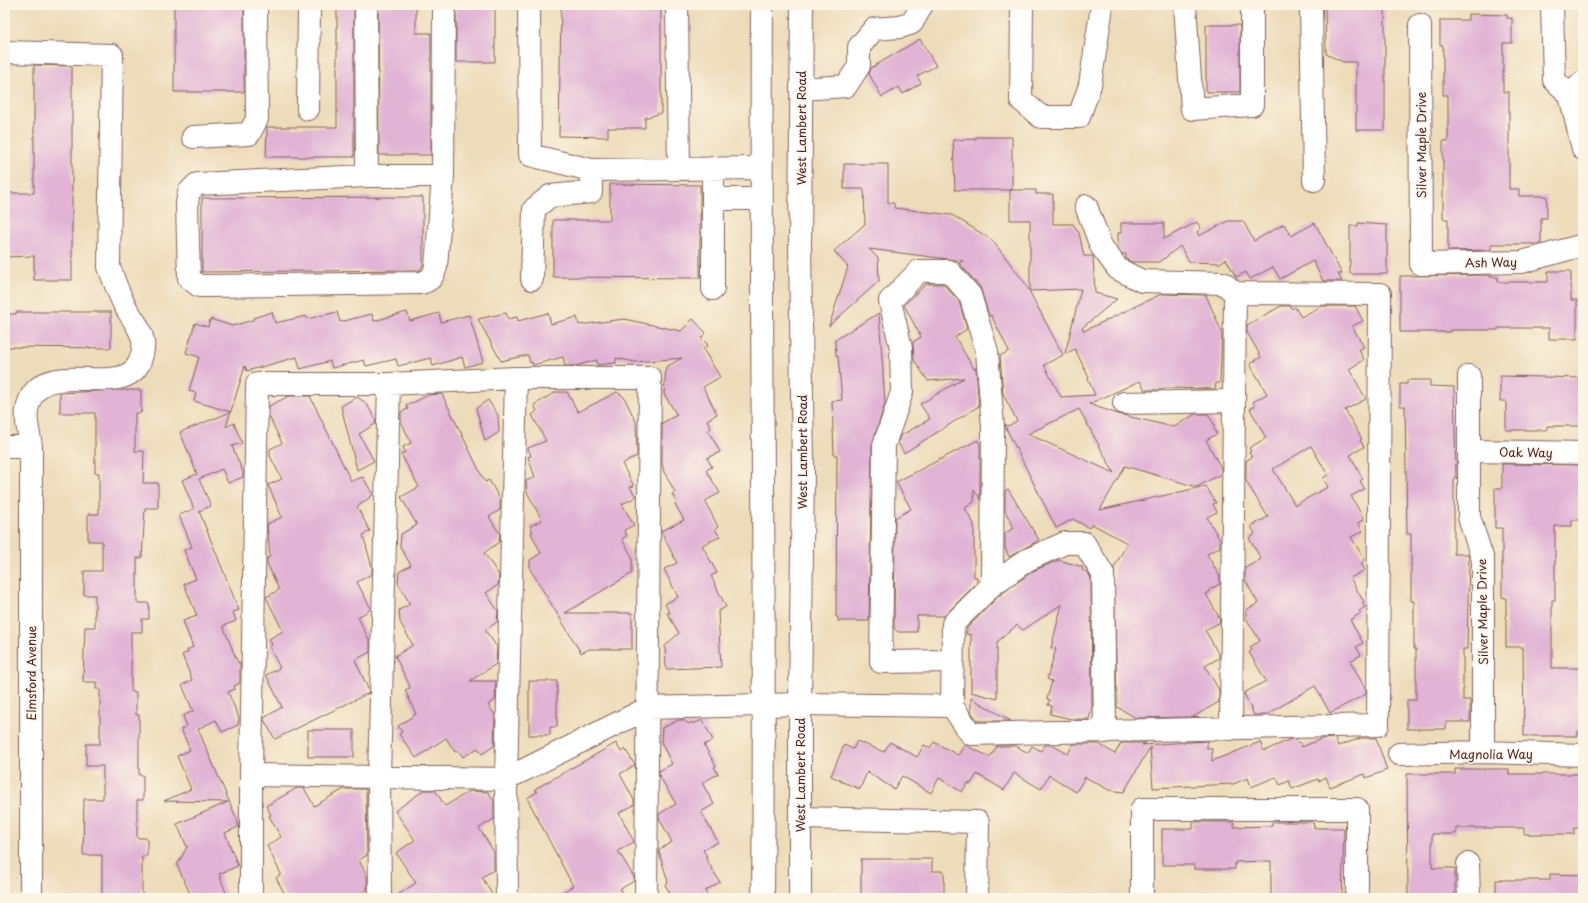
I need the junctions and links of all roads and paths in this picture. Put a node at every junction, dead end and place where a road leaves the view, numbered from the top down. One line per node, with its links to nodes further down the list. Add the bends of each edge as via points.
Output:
1 (256, 5): 21 (street, via 257,119 250,134)
2 (309, 5): 20 (street)
3 (366, 5): 27 (street)
4 (444, 5): 28 (street)
5 (529, 5): 26 (street, via 530,156)
6 (677, 5): 25 (street)
7 (762, 5): 24 (street)
8 (802, 5): 18 (street, West Lambert Road)
9 (922, 5): 18 (street, via 912,23 900,27 874,29 859,47 859,66 846,86)
10 (1022, 5): 15 (street, via 1021,100 1041,117 1079,117 1090,85)
11 (1185, 5): 12 (street, via 1192,109 1252,105)
12 (1252, 5)
13 (1311, 5): 29 (street)
14 (1552, 5): 19 (street, via 1554,80)
15 (1102, 6)
16 (1420, 26): 34 (street, Silver Maple Drive)
17 (5, 52): 44 (street, Elmsford Avenue, via 112,55 109,267 117,289 144,342 139,364 134,371 126,375 117,378 63,379 42,385 31,400 27,412)
18 (801, 89): 49 (street, West Lambert Road, via 803,470)
19 (1579, 91): 22 (street)
20 (308, 109)
21 (193, 137)
22 (1583, 150)
23 (713, 168): 24 (street); 25 (street); 30 (street)
24 (761, 168): 31 (street)
25 (678, 169): 26 (street)
26 (591, 170): 35 (street, via 591,192 550,196 534,209)
27 (367, 176): 28 (street); 28 (street, via 197,184 189,192 187,203 189,278 199,286 421,284 430,281 434,277 436,267)
28 (443, 176)
29 (1314, 180)
30 (713, 199): 31 (street); 36 (street)
31 (761, 199): 50 (street)
32 (1086, 206): 37 (street, via 1101,246 1118,269 1142,281 1222,283)
33 (1583, 245): 34 (street, Ash Way, via 1522,262)
34 (1421, 264)
35 (532, 279)
36 (714, 288)
37 (1235, 293): 41 (street); 53 (street, via 1380,294 1378,725)
38 (1470, 376): 45 (street, Silver Maple Drive)
39 (516, 378): 40 (street); 52 (street, via 650,378); 60 (street)
40 (389, 384): 58 (street, via 257,384); 59 (street)
41 (1234, 401): 42 (street); 53 (street)
42 (1124, 403)
43 (5, 447): 44 (street)
44 (31, 447): 63 (street, Elmsford Avenue)
45 (1470, 451): 46 (street, Oak Way); 55 (street, Silver Maple Drive, via 1470,517 1483,560)
46 (1583, 453)
47 (992, 585): 48 (street, via 953,624); 48 (street, via 993,427 987,352 970,295 949,271 919,271 890,301 901,348 902,392 884,445 882,662); 54 (street, via 1027,560 1065,543 1084,543 1103,574)
48 (952, 661): 51 (street)
49 (800, 704): 50 (street); 51 (street); 61 (street, West Lambert Road)
50 (764, 706): 52 (street); 68 (street)
51 (952, 706): 54 (street, via 971,734)
52 (648, 708): 60 (street); 67 (street)
53 (1231, 729): 54 (street)
54 (1105, 732)
55 (1483, 752): 56 (street, Magnolia Way); 57 (street, Magnolia Way)
56 (1399, 754)
57 (1583, 755)
58 (251, 775): 59 (street); 64 (street)
59 (380, 777): 60 (street); 65 (street)
60 (506, 779): 66 (street)
61 (800, 818): 69 (street, West Lambert Road); 70 (street, via 978,822)
62 (1468, 864): 73 (street)
63 (31, 898)
64 (251, 898)
65 (380, 898)
66 (507, 898)
67 (646, 898)
68 (763, 898)
69 (800, 898)
70 (978, 898)
71 (1142, 898): 72 (street, via 1142,809 1357,809)
72 (1357, 898)
73 (1470, 898)

